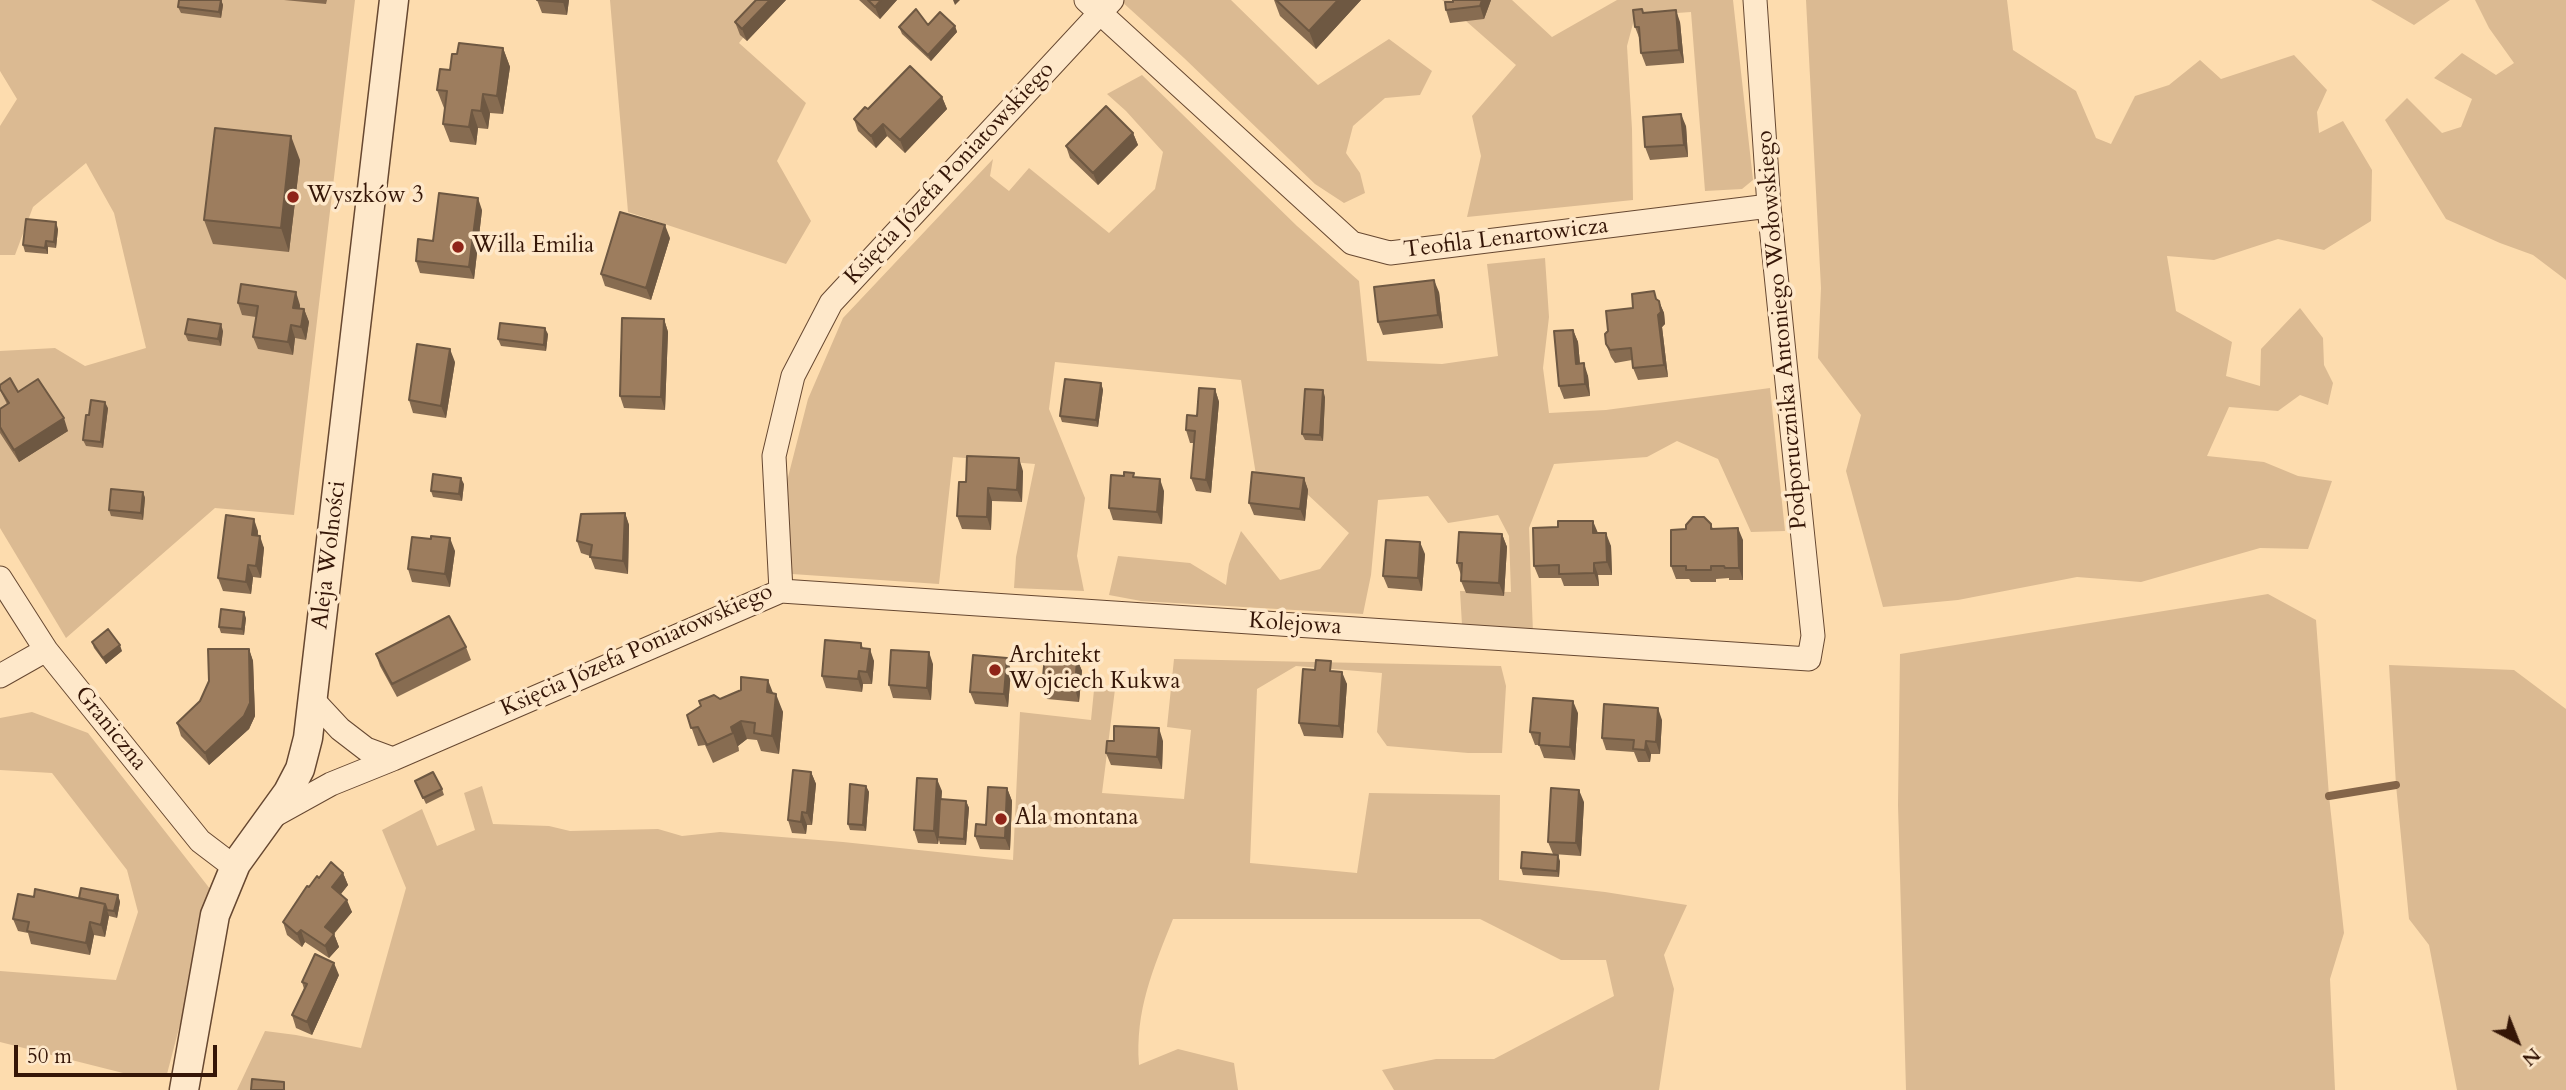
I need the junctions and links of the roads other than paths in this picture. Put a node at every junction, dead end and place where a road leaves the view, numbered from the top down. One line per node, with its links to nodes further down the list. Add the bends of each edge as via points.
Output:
1 (394, 0): 10 (street, Aleja Wolności)
2 (1755, 0): 4 (street, Podporucznika Antoniego Wołowskiego)
3 (1099, 4): 4 (street, Teofila Lenartowicza, via 1352,243 1390,253); 6 (street, Księcia Józefa Poniatowskiego, via 831,303 793,376 774,456)
4 (1769, 206): 8 (street, Podporucznika Antoniego Wołowskiego, via 1813,636)
5 (0, 578): 7 (street, Graniczna)
6 (780, 591): 8 (street, Kolejowa); 11 (street, Księcia Józefa Poniatowskiego)
7 (47, 650): 9 (street); 13 (street, Graniczna, via 200,841)
8 (1809, 659)
9 (0, 676)
10 (313, 700): 11 (street, via 366,749); 12 (street, Aleja Wolności, via 300,769)
11 (393, 759): 12 (street, Księcia Józefa Poniatowskiego, via 331,783)
12 (270, 818): 13 (street, Aleja Wolności)
13 (236, 864): 14 (street, Aleja Wolności, via 215,915)
14 (184, 1087)

